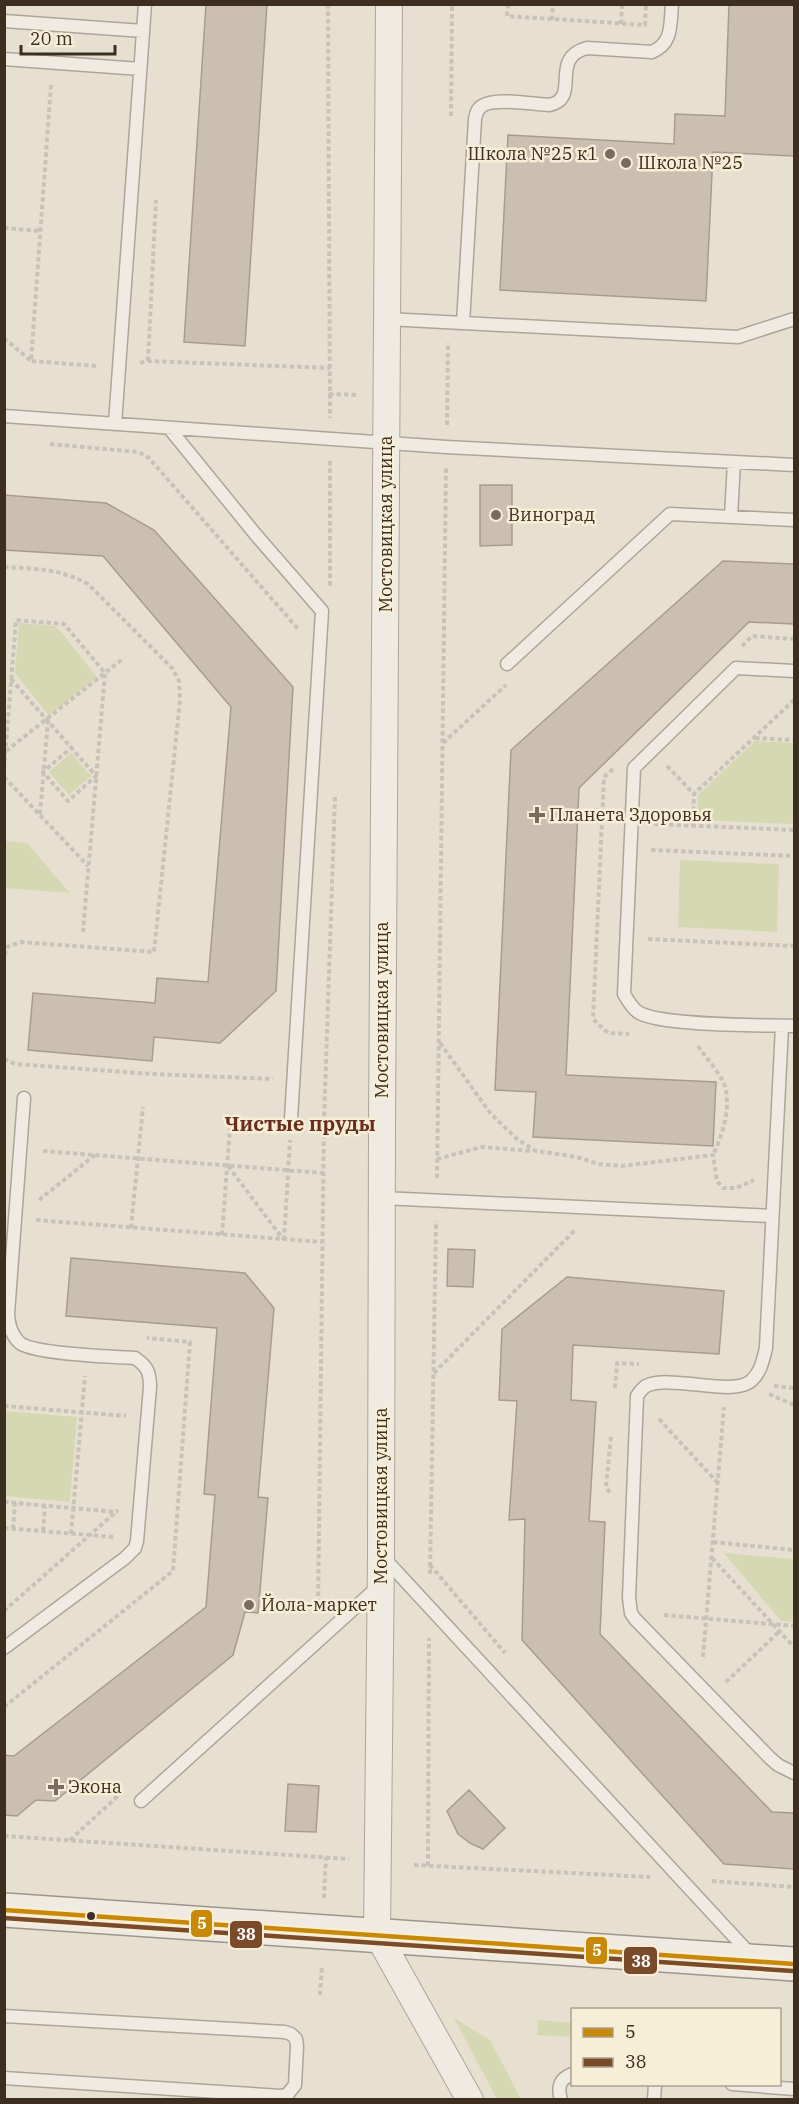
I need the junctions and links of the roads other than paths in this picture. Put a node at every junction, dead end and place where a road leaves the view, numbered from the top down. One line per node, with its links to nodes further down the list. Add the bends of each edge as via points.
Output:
1 (144, 4): 5 (lane)
2 (389, 4): 8 (street, Мостовицкая улица)
3 (672, 4): 10 (lane, via 666,42 661,48 652,52 587,48 577,51 570,57 563,98 557,103 494,101 478,110)
4 (4, 21): 5 (lane)
5 (143, 31): 7 (lane)
6 (4, 60): 7 (lane)
7 (140, 69): 12 (lane)
8 (387, 319): 10 (lane); 14 (street, Мостовицкая улица)
9 (795, 319): 10 (lane, via 738,337)
10 (462, 323)
11 (4, 416): 12 (lane)
12 (115, 424): 13 (lane)
13 (169, 428): 14 (lane); 23 (lane, via 322,611)
14 (387, 443): 15 (lane); 24 (street, Мостовицкая улица)
15 (734, 462): 16 (lane); 17 (lane)
16 (795, 465)
17 (731, 517): 18 (lane); 19 (lane, via 670,514)
18 (795, 520)
19 (507, 664)
20 (795, 671): 21 (lane, via 736,668 634,768 624,994 640,1013 667,1020)
21 (788, 1026): 25 (lane)
22 (24, 1098): 28 (lane, via 9,1328 21,1343 38,1350 135,1358 150,1374 135,1548)
23 (291, 1119)
24 (382, 1198): 25 (lane); 26 (street, Мостовицкая улица)
25 (772, 1216): 29 (lane, via 766,1348 761,1368 752,1380 736,1387 660,1383 645,1386 637,1396 629,1598 635,1619 770,1758)
26 (381, 1555): 27 (street, Мостовицкая улица); 33 (lane)
27 (381, 1584): 30 (lane); 32 (street, Мостовицкая улица)
28 (4, 1648)
29 (795, 1773)
30 (141, 1801)
31 (4, 1910): 32 (main road)
32 (377, 1935): 33 (main road); 40 (street)
33 (757, 1962): 34 (main road)
34 (795, 1964)
35 (4, 2016): 37 (lane, via 285,2032 296,2039 297,2046 295,2085 281,2096)
36 (571, 2075): 41 (lane, via 560,2082)
37 (4, 2078)
38 (748, 2086): 39 (lane)
39 (795, 2089)
40 (470, 2100)
41 (561, 2100)

